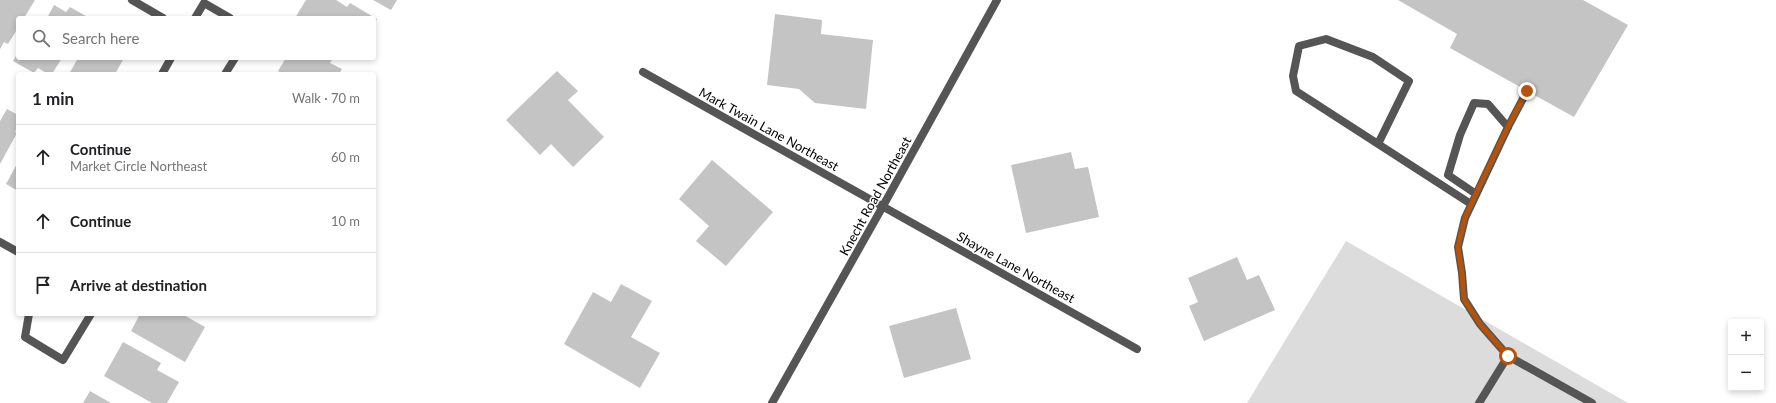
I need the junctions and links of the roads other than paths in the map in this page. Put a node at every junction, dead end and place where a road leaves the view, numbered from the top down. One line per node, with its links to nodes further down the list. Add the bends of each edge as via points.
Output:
1 (132, 0): 3 (street)
2 (997, 0): 16 (street, Knecht Road Northeast)
3 (160, 16)
4 (196, 16): 5 (street, via 204,3)
5 (227, 16)
6 (171, 60): 8 (street)
7 (234, 60): 9 (street)
8 (163, 72)
9 (226, 72)
10 (643, 72): 16 (street, Mark Twain Lane Northeast)
11 (1527, 91): 12 (street)
12 (1508, 127): 14 (street); 14 (street, via 1488,104 1474,103 1448,175)
13 (1378, 144): 13 (street, via 1296,91 1293,76 1299,46 1326,39 1373,57 1409,81); 15 (street)
14 (1476, 194): 15 (street)
15 (1471, 204): 22 (street, via 1458,247 1464,299 1480,324)
16 (883, 206): 21 (street, Shayne Lane Northeast); 23 (street, Knecht Road Northeast)
17 (0, 242): 18 (street)
18 (16, 251)
19 (29, 316): 20 (street, via 25,336 63,360)
20 (90, 316)
21 (1137, 349)
22 (1508, 356): 24 (street); 25 (street)
23 (772, 403)
24 (1479, 403)
25 (1592, 403)

